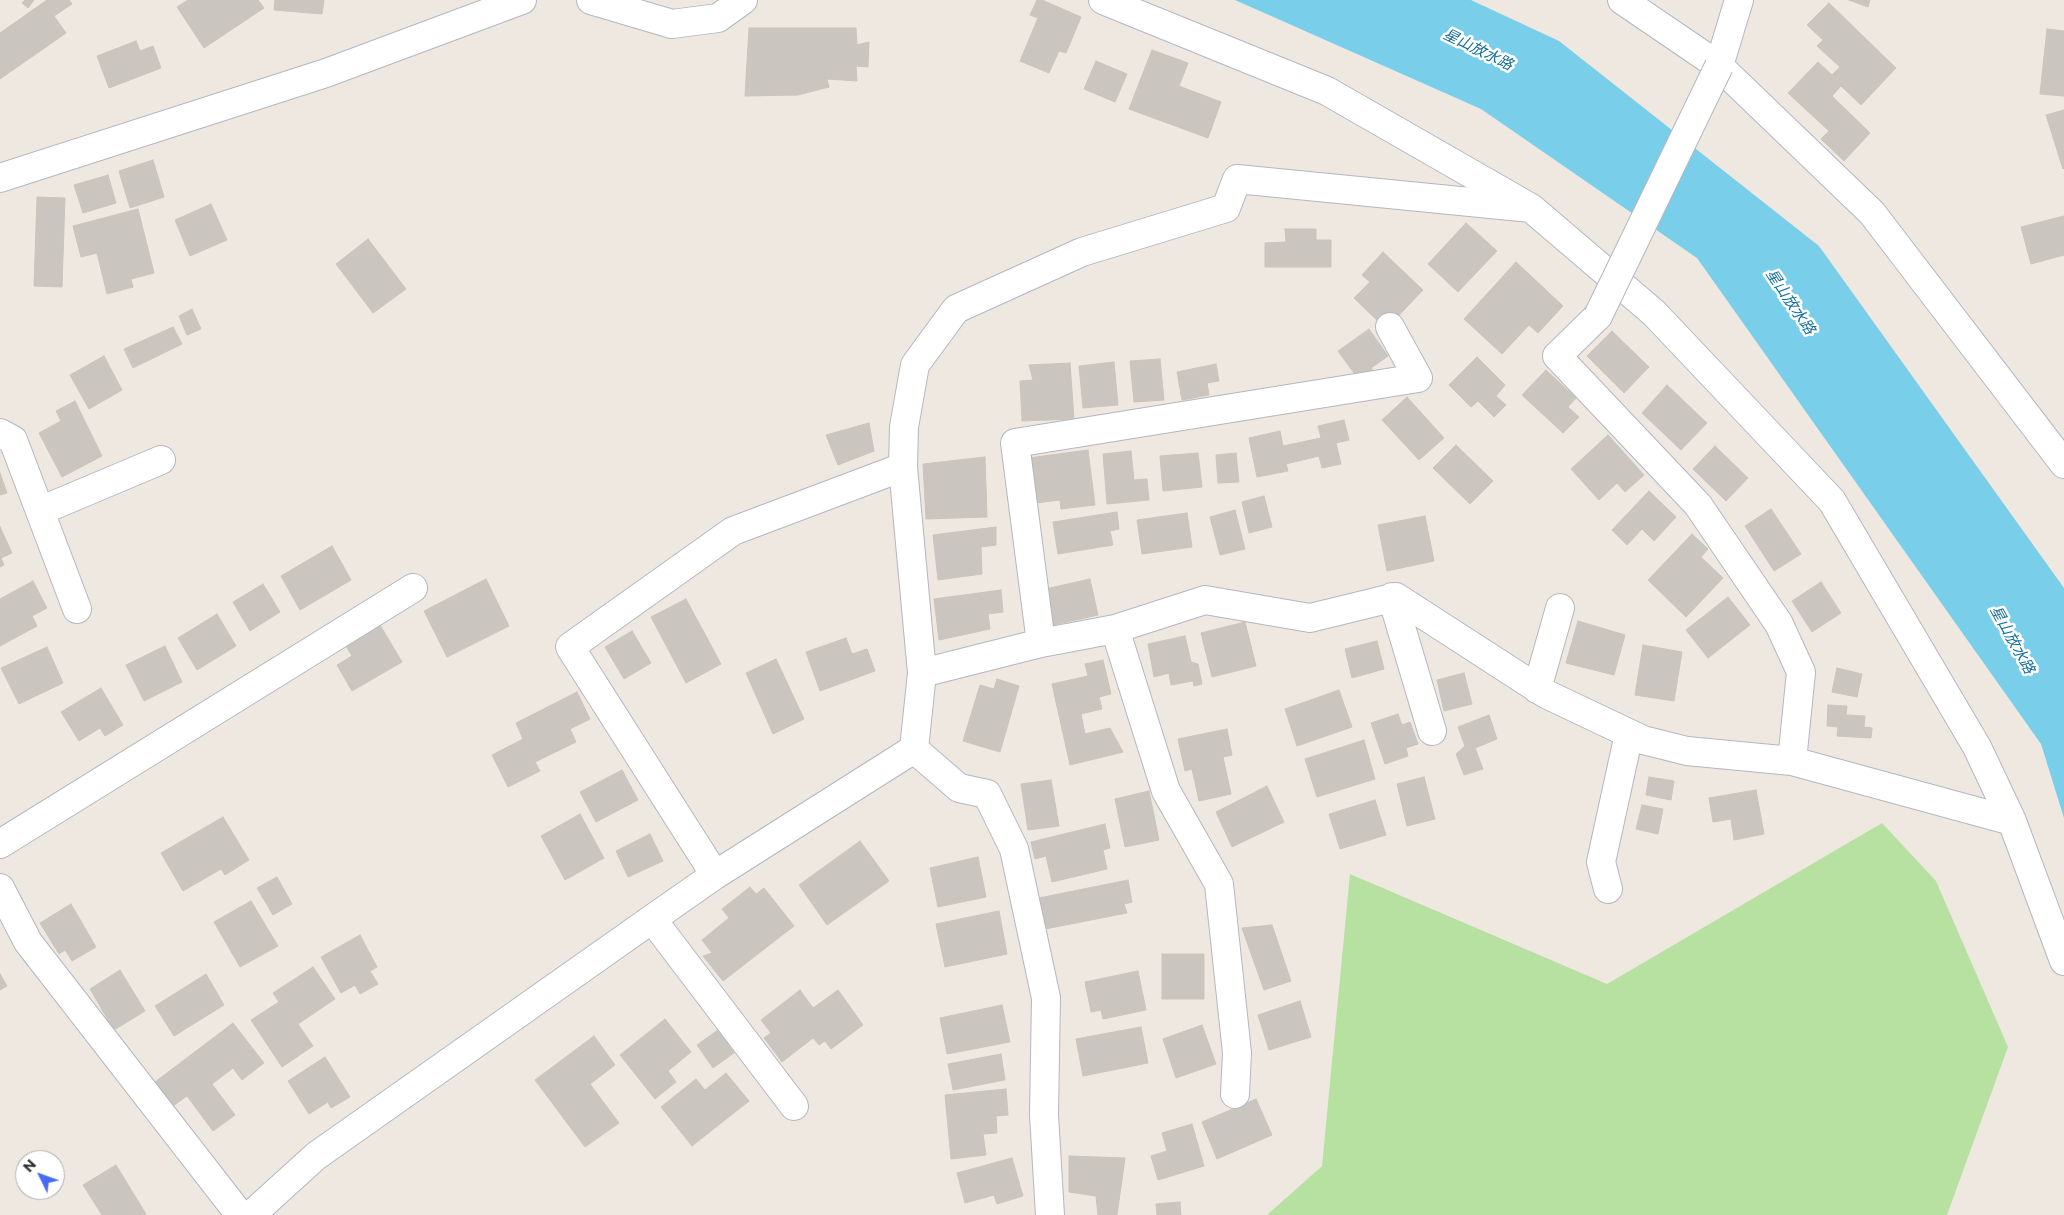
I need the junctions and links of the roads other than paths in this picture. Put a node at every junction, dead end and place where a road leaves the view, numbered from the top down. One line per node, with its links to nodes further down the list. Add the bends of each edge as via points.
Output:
1 (522, 0): 8 (street, via 326,73)
2 (591, 0): 3 (street, via 672,24 718,18)
3 (743, 0)
4 (1103, 0): 9 (street, via 1326,91)
5 (1622, 0): 7 (street)
6 (1739, 0): 7 (street)
7 (1719, 66): 13 (street, via 1872,213); 27 (street, bridge, via 1598,316 1557,356 1698,505 1779,624 1801,672)
8 (0, 178)
9 (1531, 208): 14 (street, via 1237,180 1226,208 1082,252 956,310 914,365 904,427); 28 (street, via 1654,313 1832,501 1978,747)
10 (1390, 327): 21 (street, via 1418,378 1015,443)
11 (0, 433): 15 (street, via 13,440)
12 (161, 460): 15 (street)
13 (2064, 464)
14 (903, 467): 22 (street); 30 (street, via 733,532 570,647)
15 (40, 511): 19 (street)
16 (413, 588): 29 (street)
17 (1392, 597): 20 (street, via 1310,618 1205,600); 23 (street); 24 (street)
18 (1560, 608): 23 (street)
19 (77, 609)
20 (1115, 629): 21 (street); 35 (street, via 1166,790 1219,884 1238,1053)
21 (1041, 643): 22 (street)
22 (922, 673): 26 (street)
23 (1537, 689): 25 (street)
24 (1432, 731)
25 (1629, 734): 27 (street, via 1687,751); 32 (street, via 1601,862)
26 (914, 749): 30 (street); 39 (street, via 960,788 987,794 1014,849 1046,998 1044,1115)
27 (1792, 761): 28 (street)
28 (2012, 821): 34 (street)
29 (0, 844)
30 (715, 875): 33 (street)
31 (0, 888): 37 (street, via 28,942)
32 (1608, 889)
33 (652, 919): 36 (street); 38 (street, via 316,1156)
34 (2064, 961)
35 (1234, 1094)
36 (794, 1106)
37 (240, 1215)
38 (251, 1215)
39 (1050, 1215)

